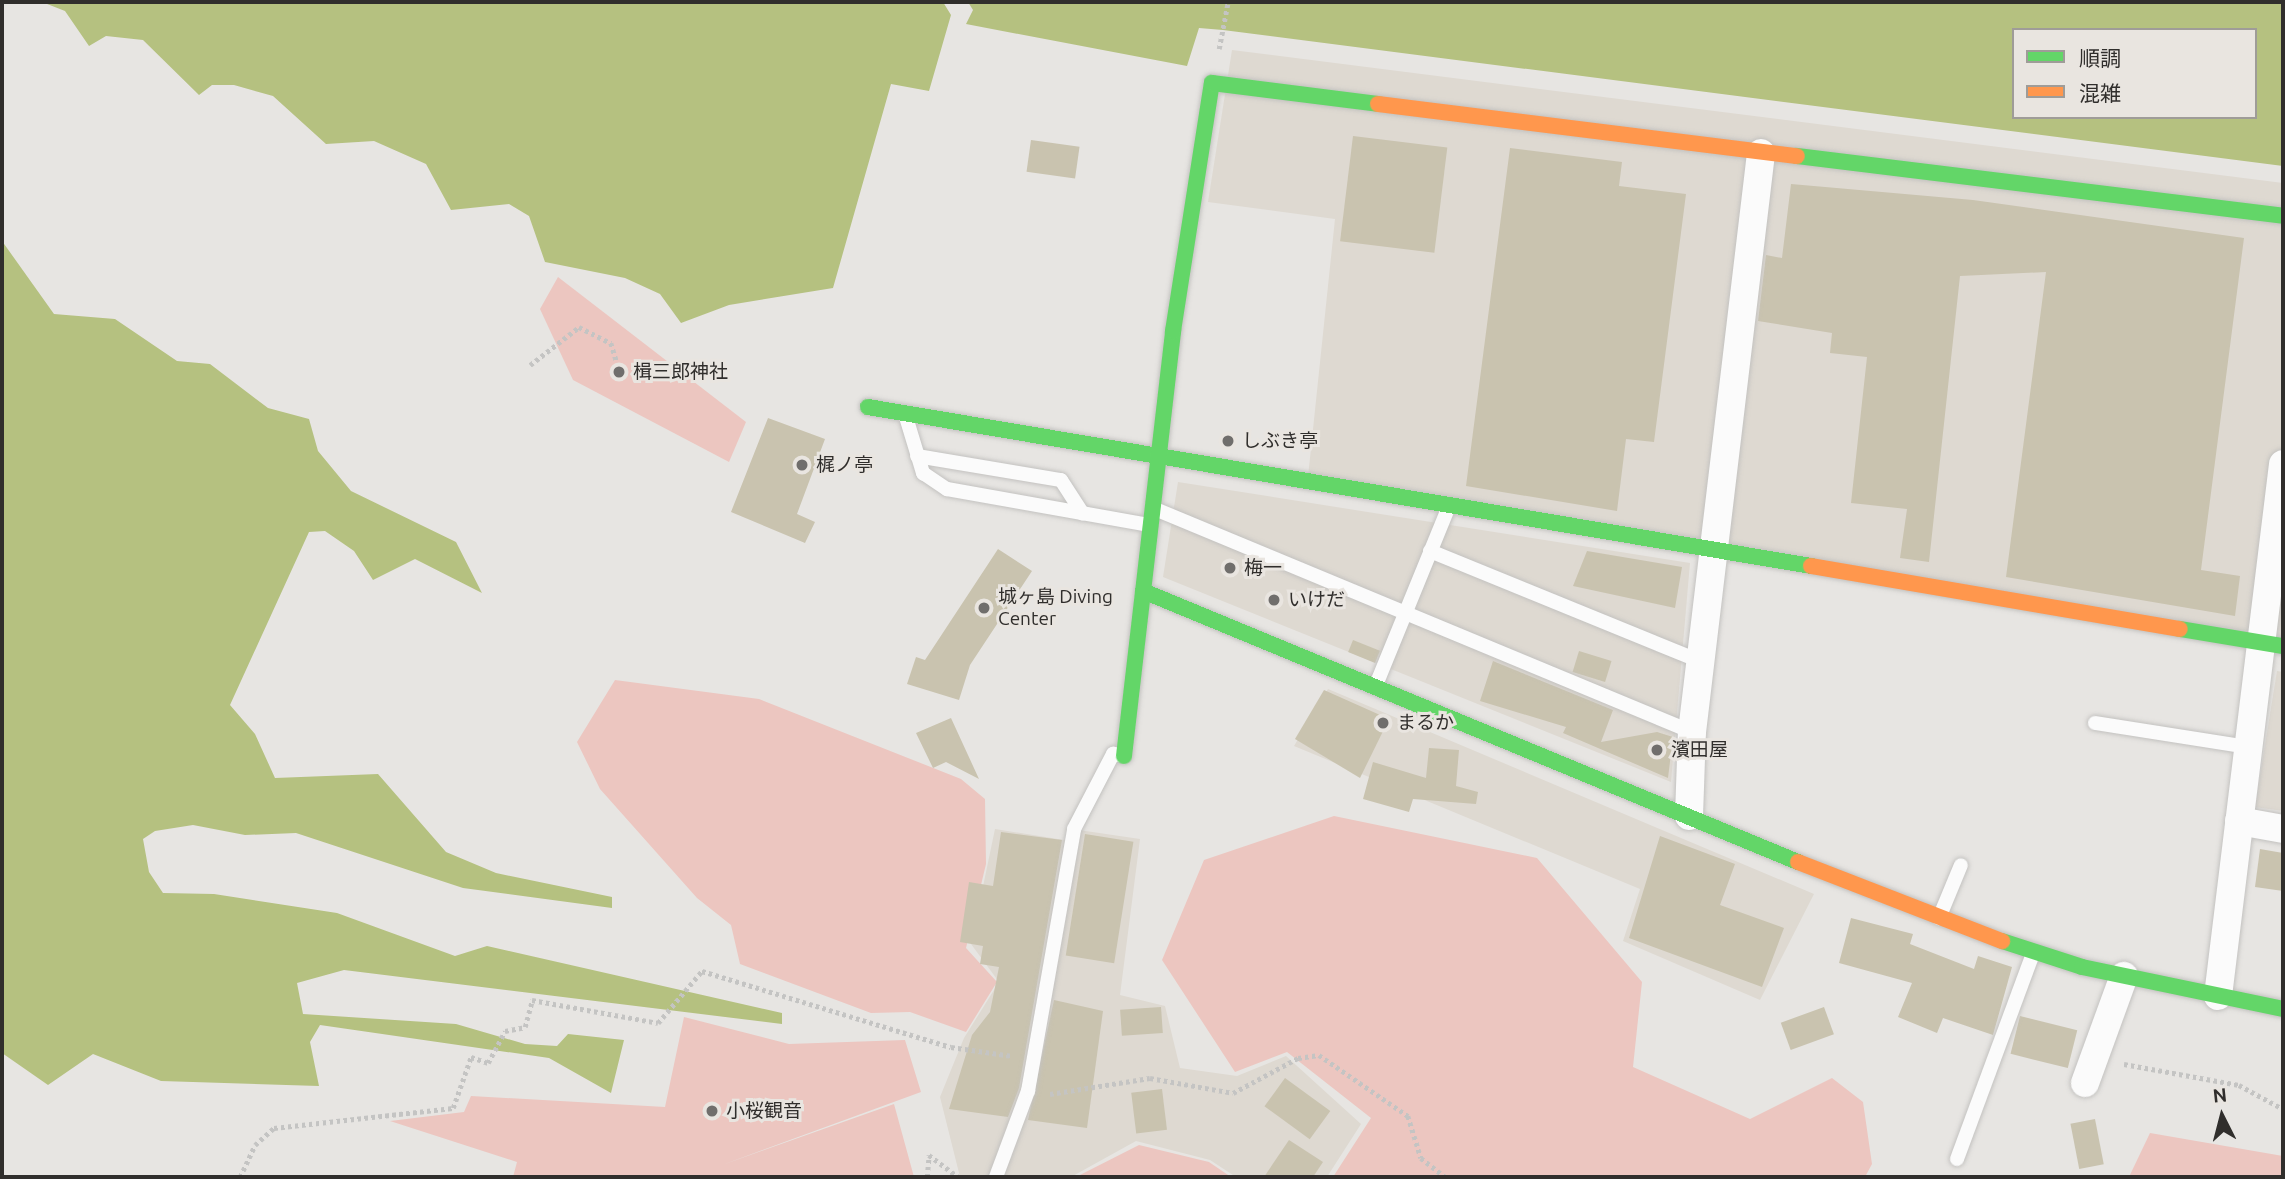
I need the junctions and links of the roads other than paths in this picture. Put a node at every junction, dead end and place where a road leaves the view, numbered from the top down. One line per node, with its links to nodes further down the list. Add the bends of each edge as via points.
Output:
1 (1761, 153): 2 (street); 6 (street, via 1212,83 1199,135); 12 (street)
2 (2283, 216)
3 (868, 407): 4 (street)
4 (904, 412): 5 (lane); 6 (street)
5 (916, 456): 10 (lane, via 923,473 947,489); 10 (lane, via 1061,481)
6 (1160, 456): 8 (street); 9 (street)
7 (2283, 464): 16 (street)
8 (1450, 505): 12 (street); 13 (lane)
9 (1153, 508): 11 (street); 15 (lane)
10 (1083, 514): 11 (lane)
11 (1152, 525): 14 (street)
12 (1712, 550): 16 (street); 17 (street)
13 (1430, 551): 15 (lane); 17 (lane)
14 (1143, 592): 18 (street); 22 (street)
15 (1406, 610): 18 (lane); 20 (lane)
16 (2273, 645): 21 (street)
17 (1700, 661): 20 (street)
18 (1376, 686): 23 (street)
19 (2095, 723): 21 (lane)
20 (1692, 732): 23 (street)
21 (2248, 747): 24 (street)
22 (1124, 756): 34 (lane, via 1113,754 1074,829 1028,1091)
23 (1689, 816): 27 (street)
24 (2239, 821): 25 (street); 30 (street)
25 (2283, 829)
26 (1961, 864): 27 (lane)
27 (1938, 920): 28 (street)
28 (2033, 954): 29 (street); 33 (lane)
29 (2124, 976): 30 (street); 32 (street)
30 (2218, 996): 31 (street)
31 (2283, 1009)
32 (2085, 1083)
33 (1957, 1159)
34 (996, 1177)

